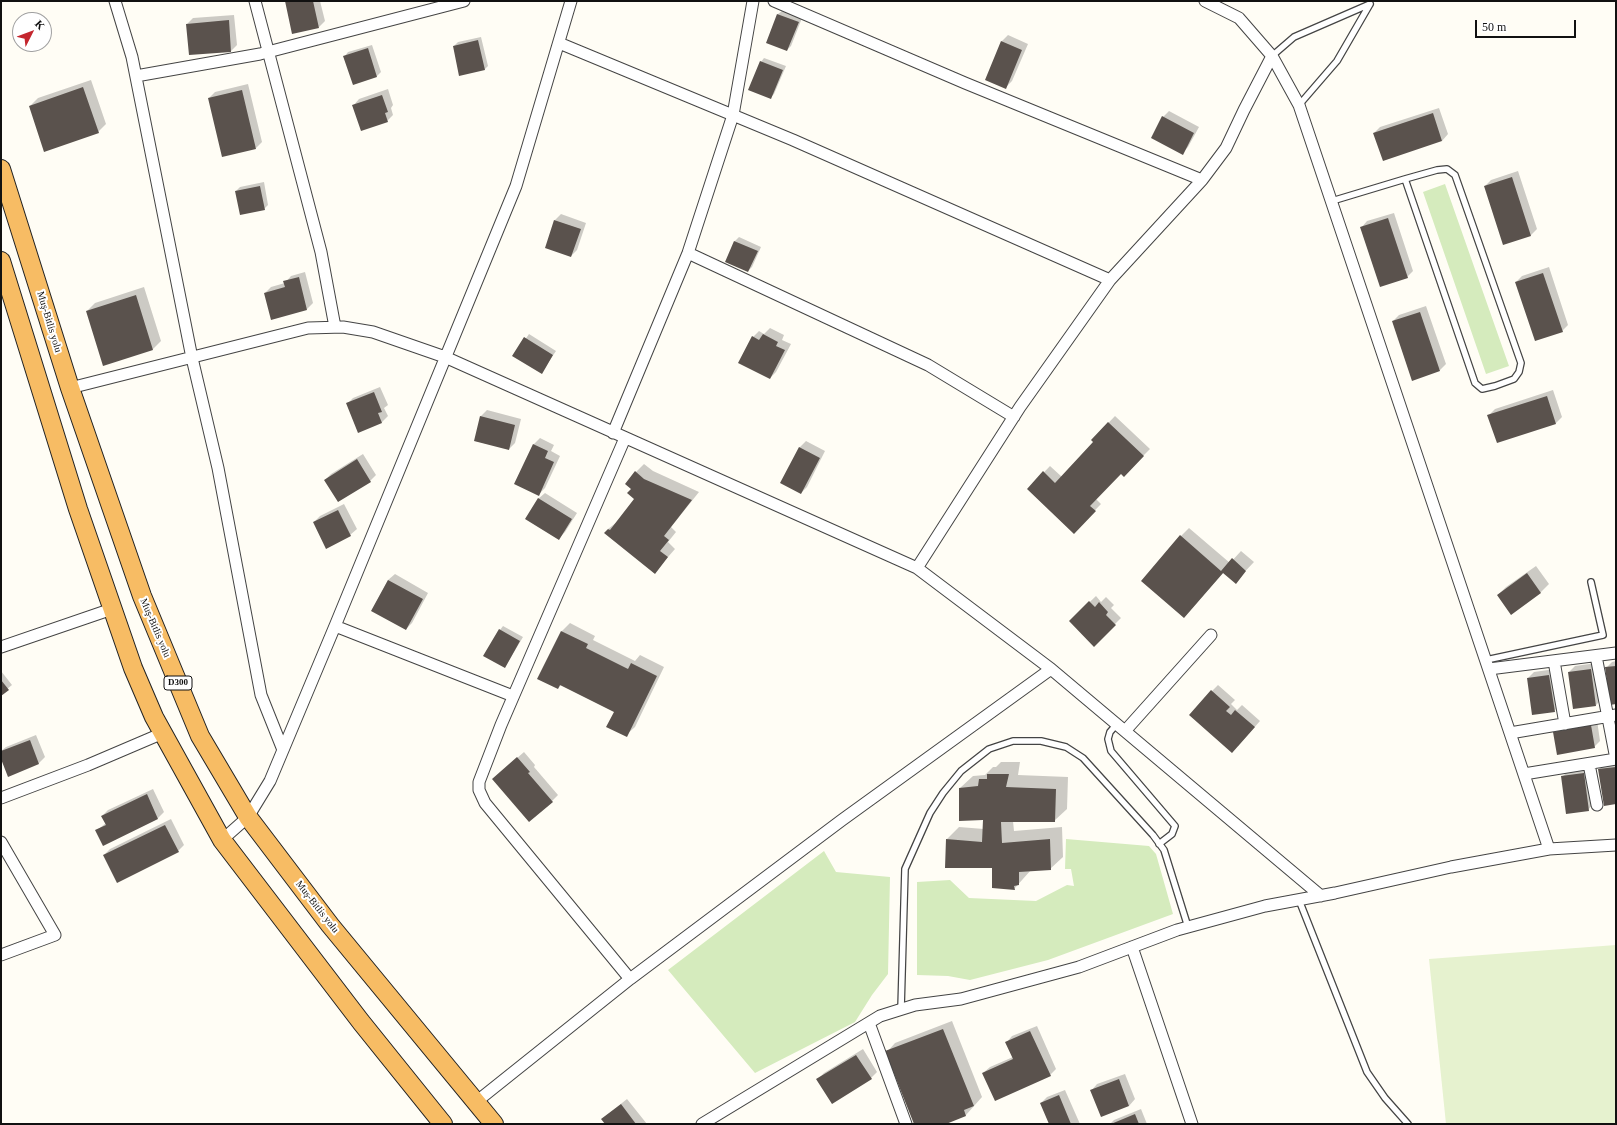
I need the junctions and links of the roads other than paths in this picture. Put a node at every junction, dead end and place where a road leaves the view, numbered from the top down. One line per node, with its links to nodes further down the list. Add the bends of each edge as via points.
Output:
1 (115, 1): 11 (street)
2 (255, 1): 9 (street)
3 (464, 1): 9 (street)
4 (572, 1): 8 (street)
5 (753, 1): 13 (street)
6 (774, 1): 16 (street)
7 (1205, 1): 10 (street, via 1239,18)
8 (559, 43): 13 (street); 22 (street, via 516,186)
9 (267, 52): 11 (street); 21 (street, via 321,252)
10 (1272, 56): 12 (street); 12 (lane, via 1294,37 1370,4 1337,60); 16 (street, via 1226,148)
11 (136, 76): 23 (street)
12 (1299, 105): 17 (street)
13 (733, 115): 18 (street); 20 (street)
14 (1, 169): 24 (highway, Muş-Bitlis yolu / D300)
15 (1405, 179): 15 (lane, via 1446,169 1455,174 1521,363 1514,379 1482,389 1475,383); 17 (lane)
16 (1202, 180): 20 (street)
17 (1332, 201): 37 (street)
18 (688, 253): 25 (street, via 928,365); 26 (street)
19 (1, 261): 30 (highway, via 78,509)
20 (1110, 280): 25 (street)
21 (335, 327): 22 (street, via 343,326 373,332); 23 (street, via 308,328)
22 (445, 357): 26 (street); 31 (street)
23 (192, 358): 24 (street); 45 (street, via 218,468 261,695)
24 (70, 388): 50 (highway, Muş-Bitlis yolu / D300, via 145,604 200,736)
25 (1014, 417): 28 (street)
26 (613, 433): 27 (street)
27 (625, 438): 28 (street); 39 (street)
28 (916, 568): 38 (street)
29 (1591, 582): 37 (lane, via 1603,635)
30 (112, 609): 33 (street); 43 (highway, via 133,668)
31 (335, 626): 39 (street); 45 (street)
32 (1210, 635): 42 (street)
33 (1, 647)
34 (1616, 653): 35 (street)
35 (1596, 656): 36 (street); 40 (street)
36 (1554, 661): 37 (street); 41 (street)
37 (1487, 665): 44 (street)
38 (1051, 669): 42 (street); 61 (street, via 842,820)
39 (513, 696): 61 (street, via 479,782 480,795)
40 (1612, 716): 41 (street); 46 (street, via 1616,759)
41 (1565, 724): 44 (street)
42 (1121, 728): 53 (lane, via 1110,732 1108,739 1111,751 1174,826 1172,834); 56 (street)
43 (163, 733): 48 (street); 51 (highway)
44 (1510, 733): 47 (street)
45 (283, 750): 50 (street, via 270,781)
46 (1589, 764): 47 (street); 49 (street)
47 (1524, 774): 55 (street)
48 (1, 798)
49 (1597, 805)
50 (248, 817): 51 (street); 64 (highway, Muş-Bitlis yolu / D300, via 330,925)
51 (222, 840): 65 (highway, via 360,1022)
52 (1, 842): 60 (street, via 55,935)
53 (1159, 844): 58 (lane, via 1164,850); 62 (lane, via 1083,758 1066,747 1041,740 1013,741 989,749 961,772 943,793 930,813 905,869)
54 (1616, 844): 55 (street)
55 (1549, 849): 56 (street, via 1451,867)
56 (1321, 896): 57 (street)
57 (1299, 900): 58 (street, via 1265,906); 70 (lane, via 1367,1072)
58 (1188, 927): 59 (street)
59 (1132, 947): 62 (street, via 1079,967 961,999 915,1005); 69 (street)
60 (1, 955)
61 (630, 979): 64 (street)
62 (901, 1010): 63 (street, via 880,1016)
63 (869, 1023): 67 (street); 68 (street)
64 (476, 1102): 66 (highway, Muş-Bitlis yolu / D300)
65 (443, 1124)
66 (494, 1124)
67 (702, 1124)
68 (906, 1124)
69 (1192, 1124)
70 (1408, 1124)

